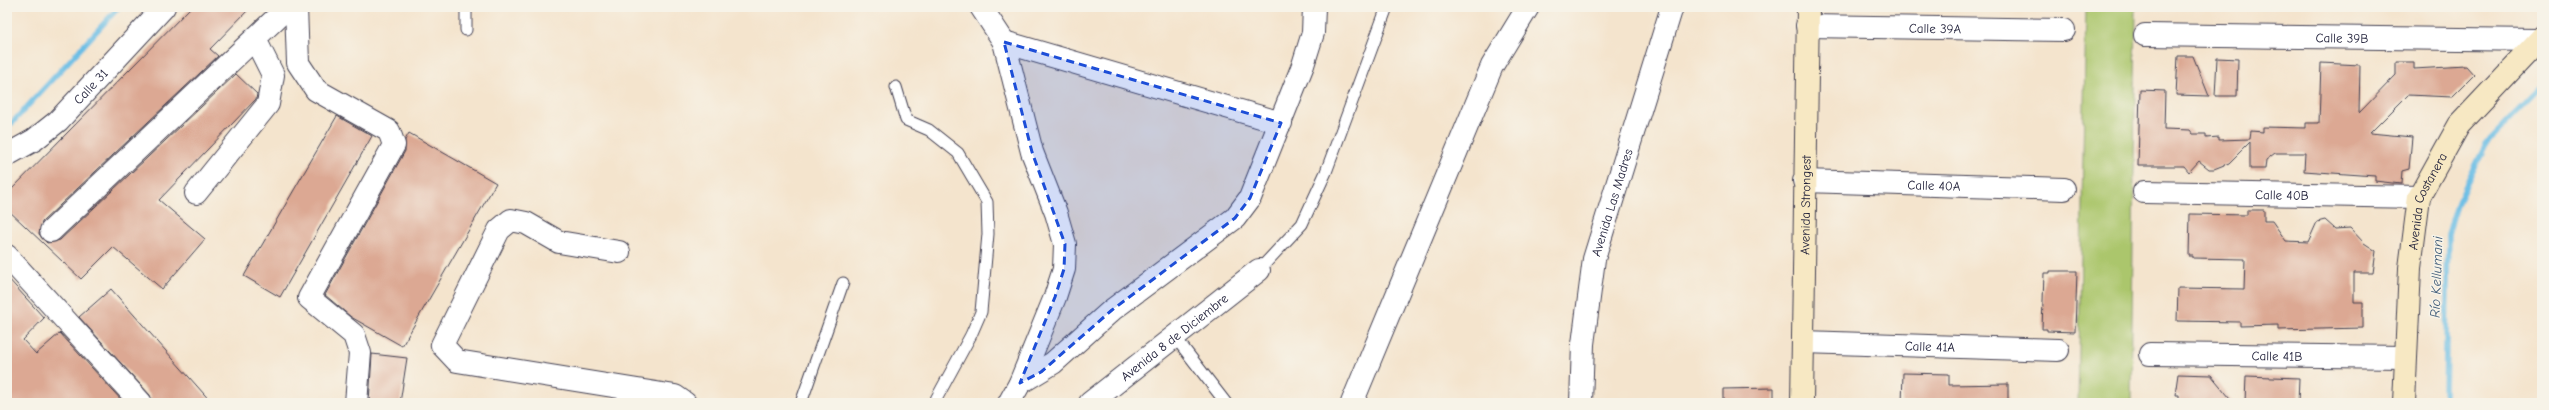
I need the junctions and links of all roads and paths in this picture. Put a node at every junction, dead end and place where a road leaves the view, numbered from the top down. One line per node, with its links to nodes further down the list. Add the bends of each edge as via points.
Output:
1 (164, 7): 19 (street, Calle 31, via 58,121 34,140)
2 (288, 7): 14 (street)
3 (296, 7): 37 (street, via 298,63 316,90 389,131 394,145 309,298 354,335 360,353)
4 (466, 7): 11 (lane)
5 (980, 7): 16 (street)
6 (1314, 7): 18 (street, via 1313,33)
7 (1388, 7): 28 (lane, via 1326,172 1302,224)
8 (1528, 7): 44 (street, via 1492,66)
9 (1672, 7): 45 (street, Avenida Las Madres, via 1594,259 1583,344)
10 (1808, 17): 12 (street, Calle 39A); 20 (street, Avenida Strongest)
11 (466, 30)
12 (2064, 30)
13 (2145, 35): 15 (street, Calle 39B)
14 (255, 39): 23 (street, via 273,75 268,104); 25 (street)
15 (2540, 39): 24 (street, Avenida Costanera, via 2459,125)
16 (1004, 42): 18 (street); 35 (street, via 1032,152 1065,244 1064,269 1055,297)
17 (896, 87): 40 (lane, via 906,120 929,130 958,153 987,202 988,234 980,312 971,336)
18 (1281, 123): 35 (street, via 1250,198 1235,218 1112,310 1053,363)
19 (7, 155)
20 (1804, 181): 21 (street, Calle 40A); 31 (street, Avenida Strongest)
21 (2064, 189)
22 (2144, 192): 24 (street, Calle 40B)
23 (196, 193)
24 (2418, 196): 34 (street, Avenida Costanera, via 2410,268)
25 (52, 231)
26 (619, 252): 38 (street, via 559,242 526,223 511,220 499,230 442,345 457,360 675,396)
27 (7, 256): 36 (street)
28 (1259, 270): 30 (street, Avenida 8 de Diciembre)
29 (843, 283): 39 (lane)
30 (1175, 337): 42 (street, Avenida 8 de Diciembre); 43 (lane)
31 (1803, 342): 32 (street, Calle 41A); 46 (street, Avenida Strongest)
32 (2058, 350)
33 (2150, 354): 34 (street, Calle 41B)
34 (2405, 357): 47 (street, Avenida Costanera)
35 (1020, 383): 41 (street)
36 (141, 403)
37 (356, 403)
38 (685, 403)
39 (801, 403)
40 (934, 403)
41 (1009, 403)
42 (1090, 403)
43 (1226, 403)
44 (1352, 403)
45 (1581, 403)
46 (1802, 403)
47 (2404, 403)

